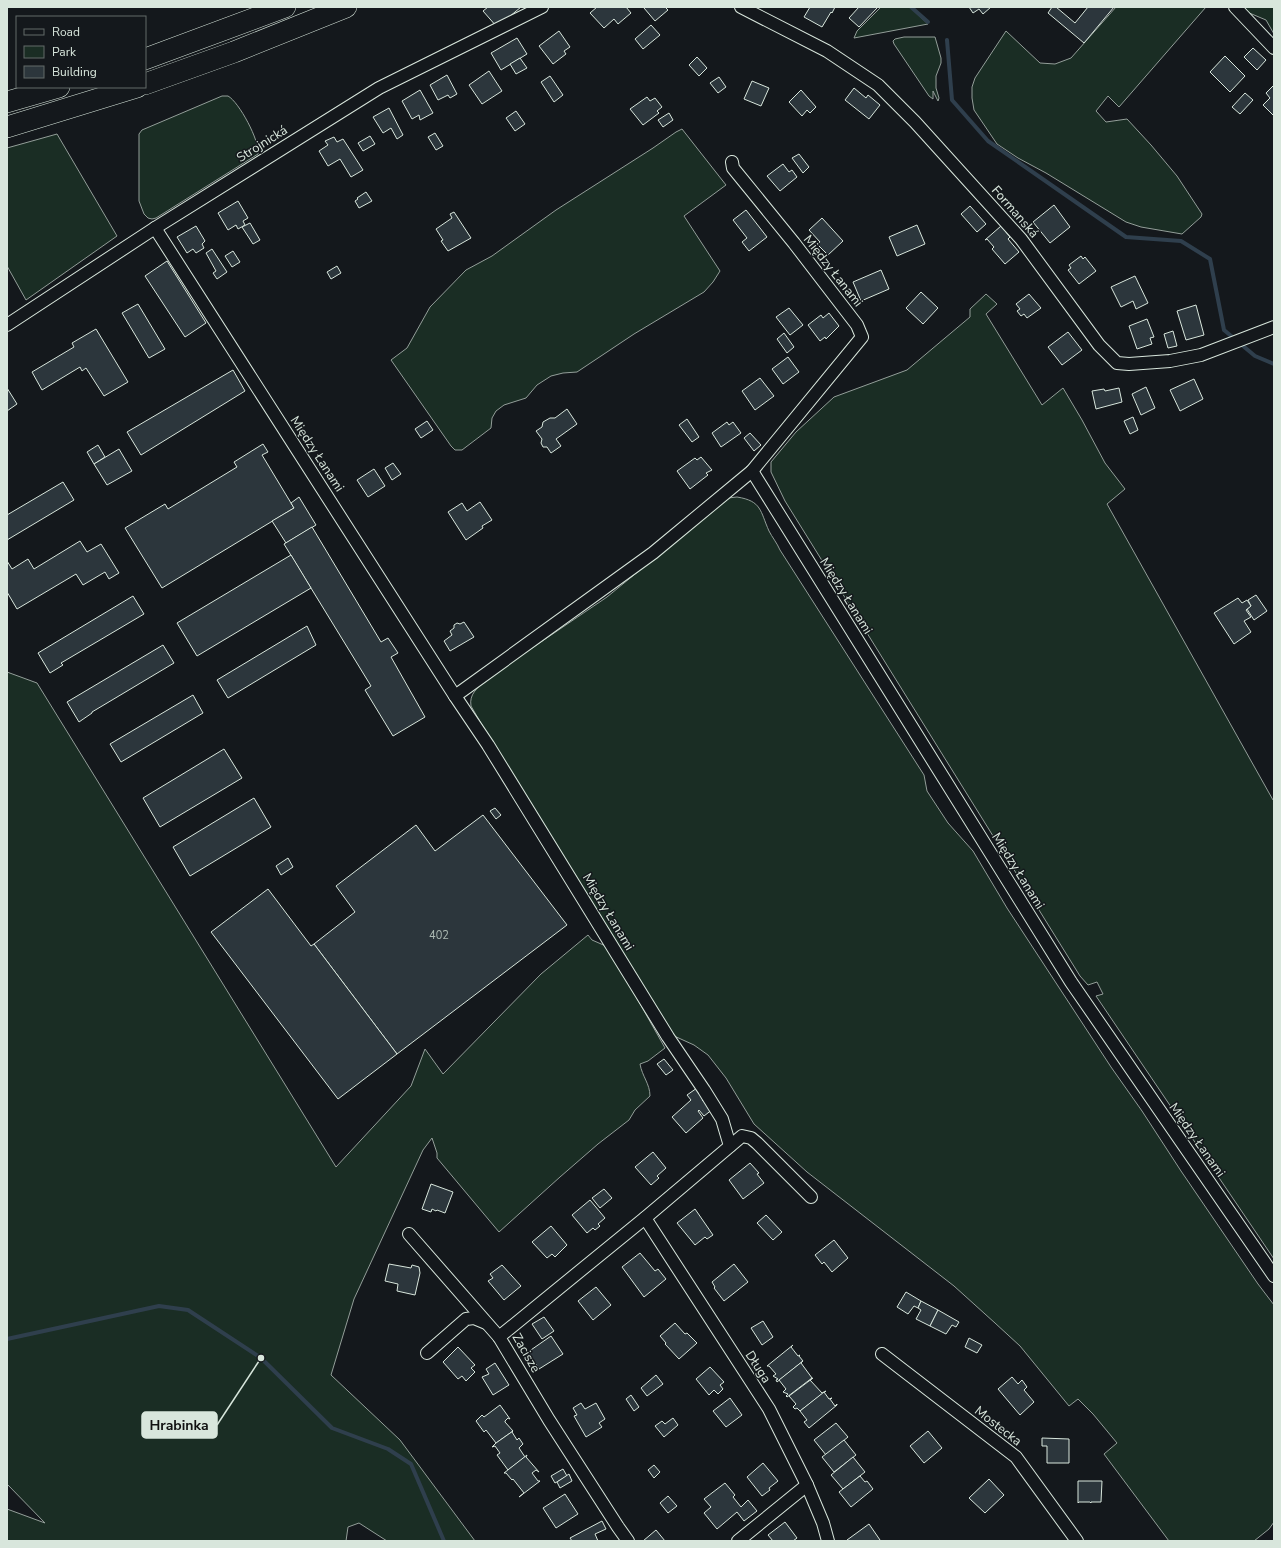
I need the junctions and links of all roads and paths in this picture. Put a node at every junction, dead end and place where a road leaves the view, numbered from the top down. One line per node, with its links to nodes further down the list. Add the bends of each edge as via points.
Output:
1 (285, 7): 7 (highway)
2 (346, 7): 8 (highway)
3 (542, 7): 16 (street, Strojnická, via 379,88)
4 (741, 7): 18 (street, Formanská, via 827,51 878,85 1021,239 1099,345 1117,363 1170,361 1201,354)
5 (1235, 7): 6 (street)
6 (1274, 48)
7 (146, 59)
8 (146, 84)
9 (40, 88): 12 (highway)
10 (56, 88): 13 (highway)
11 (134, 88): 14 (highway)
12 (7, 93)
13 (7, 102)
14 (13, 126)
15 (732, 162): 19 (street, Między Łanami, via 733,168 857,326 862,337)
16 (154, 228): 17 (street, Strojnická); 20 (street, Między Łanami)
17 (7, 325)
18 (1274, 327)
19 (752, 471): 20 (street, Między Łanami, via 653,553); 25 (street, Między Łanami, via 1071,982)
20 (455, 696): 21 (street, Między Łanami, via 488,745 668,1038 722,1119)
21 (730, 1146): 22 (street, via 742,1136 751,1138); 23 (street)
22 (811, 1197)
23 (645, 1218): 27 (street, Zacisze); 30 (street, Długa, via 769,1409)
24 (409, 1234): 26 (street)
25 (1274, 1276)
26 (488, 1324): 27 (street); 28 (street, via 474,1318 466,1319)
27 (499, 1337): 31 (street, Zacisze, via 549,1420)
28 (427, 1353)
29 (882, 1354): 34 (street, Mostecka, via 1016,1457)
30 (807, 1485): 32 (street); 33 (street, Długa, via 824,1523)
31 (628, 1541)
32 (738, 1541)
33 (828, 1541)
34 (1077, 1541)

